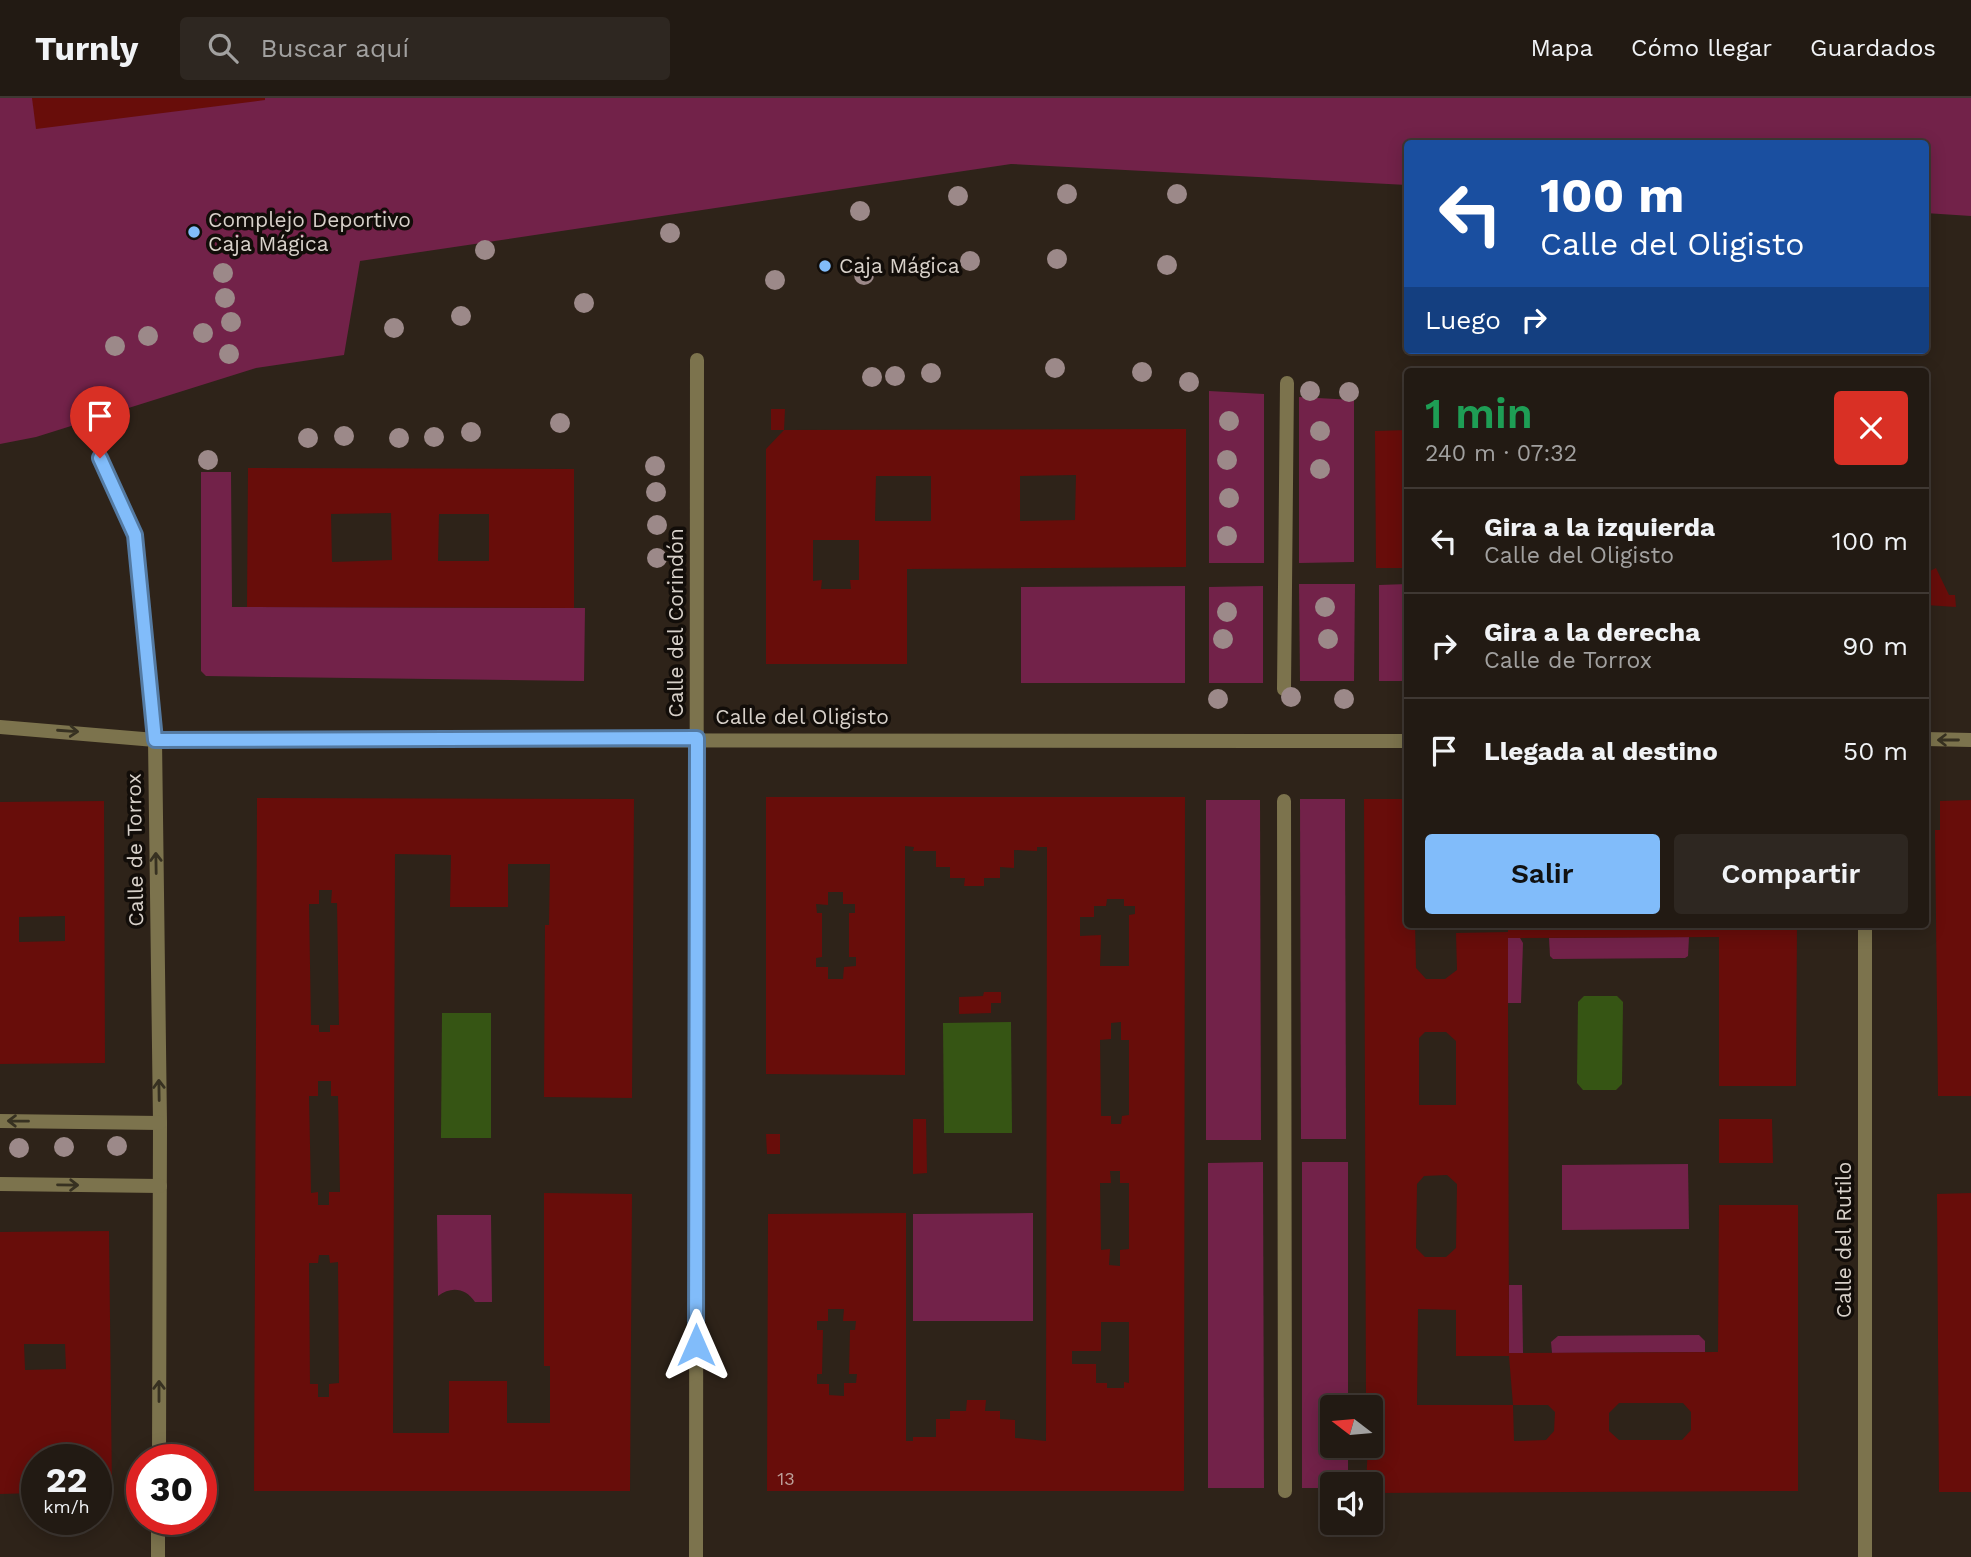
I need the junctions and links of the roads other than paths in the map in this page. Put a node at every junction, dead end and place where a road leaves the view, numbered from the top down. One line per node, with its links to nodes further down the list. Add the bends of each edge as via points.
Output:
1 (697, 360): 6 (street, Calle del Corindón)
2 (1287, 383): 4 (street)
3 (100, 458): 8 (street, Calle de Torrox, via 135,535)
4 (1283, 689)
5 (0, 727): 8 (street, Calle del Oligisto, one-way to 8)
6 (697, 738): 8 (street, Calle del Oligisto); 10 (street, Calle del Oligisto); 21 (street, Calle del Corindón)
7 (1929, 739): 9 (street, one-way to 7)
8 (155, 740): 14 (street, Calle de Torrox, one-way to 8)
9 (1971, 740)
10 (1404, 741)
11 (1284, 800): 18 (street)
12 (1866, 928): 22 (street, Calle del Rutilo)
13 (0, 1121): 14 (street, one-way to 13)
14 (160, 1123): 16 (street, Calle de Torrox)
15 (0, 1184): 16 (street, one-way to 16)
16 (160, 1186): 17 (street, Calle de Torrox, one-way to 16)
17 (159, 1444)
18 (1285, 1491)
19 (159, 1535): 20 (street)
20 (158, 1557)
21 (696, 1557)
22 (1865, 1557)

